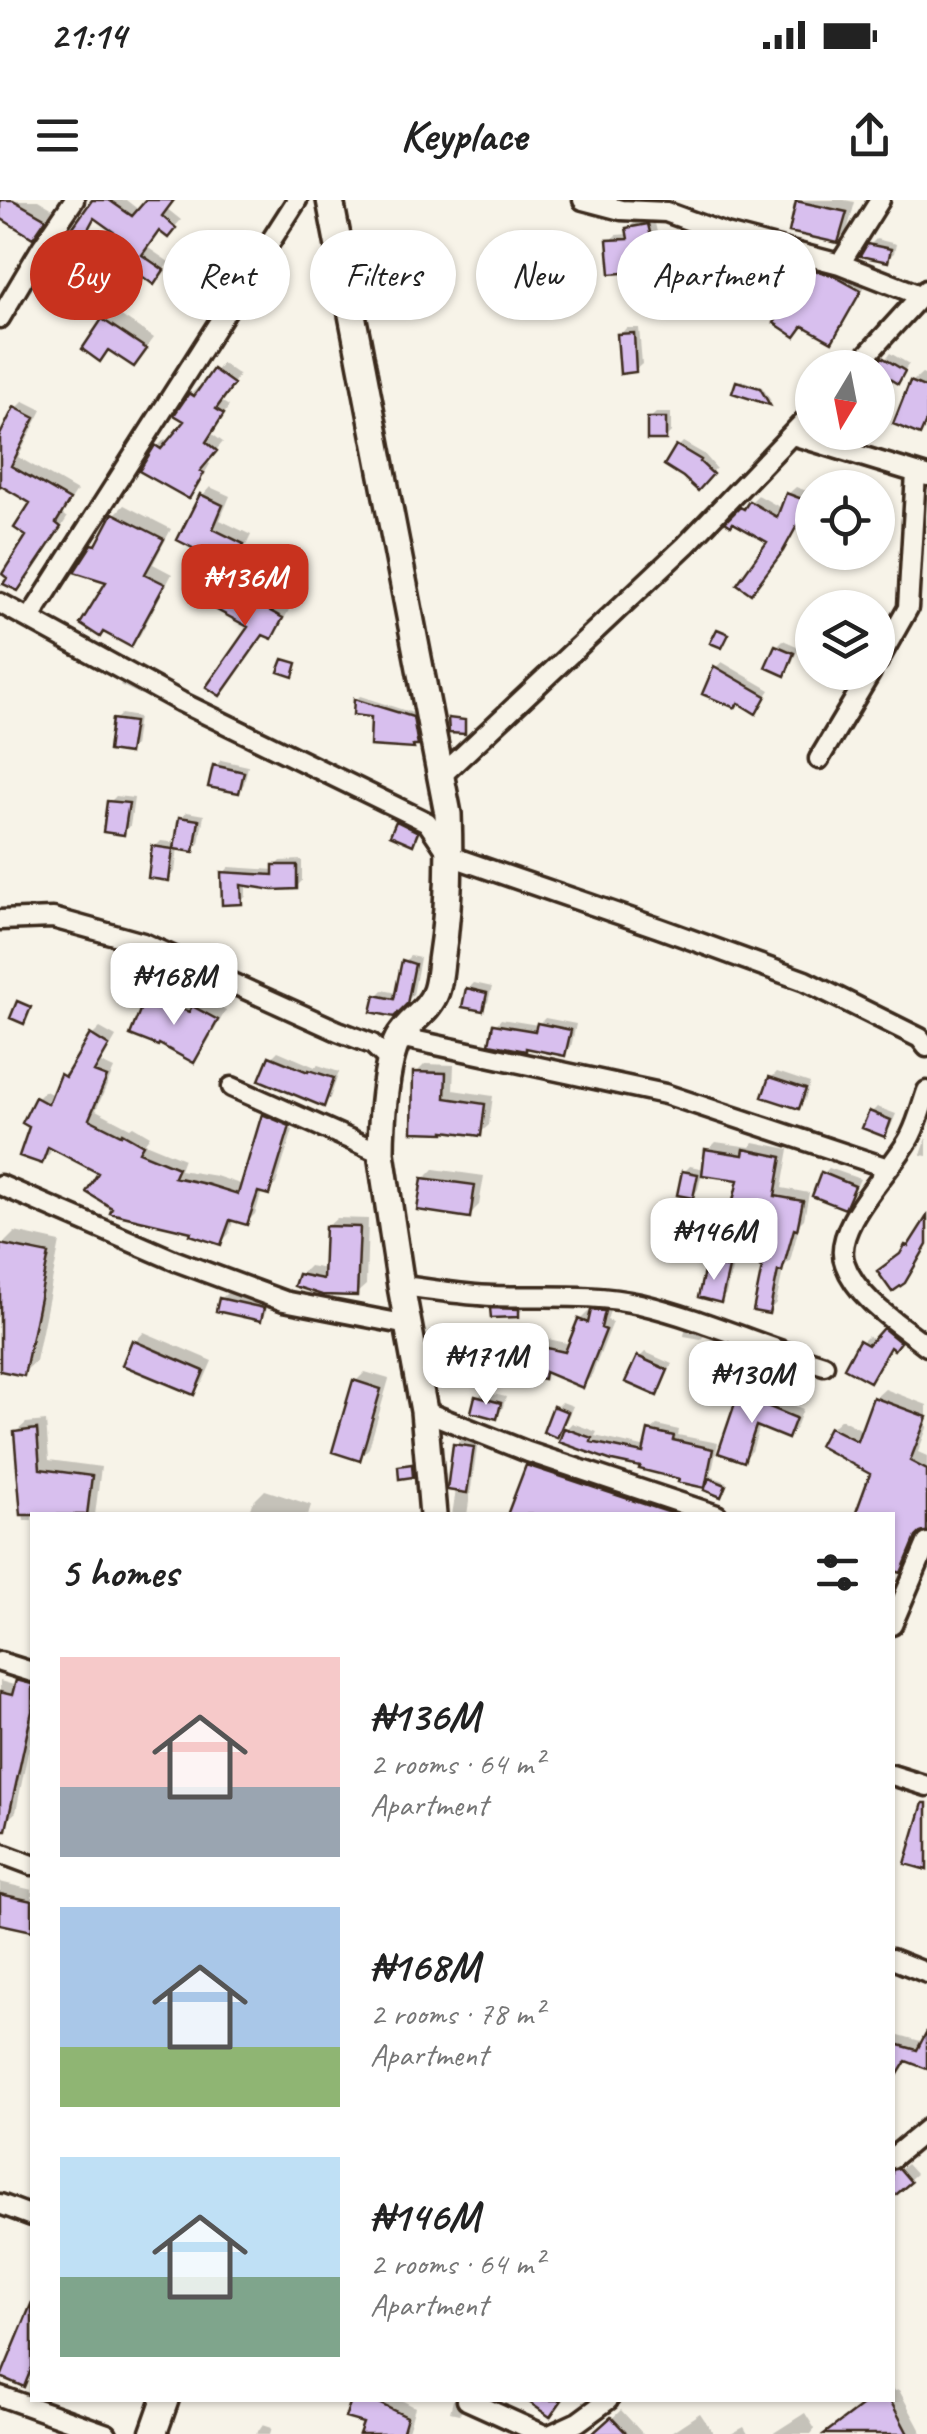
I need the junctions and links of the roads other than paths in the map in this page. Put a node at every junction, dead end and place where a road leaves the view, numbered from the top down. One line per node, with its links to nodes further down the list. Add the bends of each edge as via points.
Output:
1 (74, 200): 9 (street)
2 (297, 200): 14 (street)
3 (330, 200): 19 (street)
4 (582, 200): 6 (street, via 621,210)
5 (880, 200): 7 (street)
6 (664, 206): 7 (street, via 726,234)
7 (840, 264): 8 (street)
8 (925, 295): 10 (street)
9 (0, 318)
10 (872, 350)
11 (795, 432): 12 (street)
12 (792, 435): 13 (street); 19 (street, via 686,545)
13 (921, 474): 16 (street, via 908,608)
14 (14, 610): 15 (street); 20 (street, via 181,702 426,822)
15 (0, 625)
16 (895, 631)
17 (860, 690): 18 (street)
18 (819, 759)
19 (441, 776): 20 (street)
20 (450, 856): 22 (street, via 436,992); 23 (street, via 805,981)
21 (0, 920): 24 (street, via 52,918 142,943 372,1044)
22 (399, 1036): 24 (street); 28 (street, via 665,1094)
23 (927, 1046)
24 (391, 1062): 27 (street)
25 (232, 1087): 27 (street)
26 (927, 1091): 28 (street, via 910,1138)
27 (381, 1154): 30 (street)
28 (888, 1168): 32 (street, via 842,1251 858,1286)
29 (0, 1185): 31 (street, via 284,1301)
30 (400, 1286): 31 (street); 33 (street, via 639,1304)
31 (408, 1325): 34 (street)
32 (927, 1346)
33 (824, 1365)
34 (424, 1412): 35 (street); 36 (street)
35 (433, 1512)
36 (708, 1512)
37 (927, 1542): 38 (street)
38 (900, 1587)
39 (0, 1662): 40 (street)
40 (30, 1671)
41 (895, 1775): 42 (street)
42 (927, 1786)
43 (0, 1853): 44 (street)
44 (30, 1864)
45 (895, 1960): 46 (street)
46 (927, 1973)
47 (925, 2138): 48 (street)
48 (895, 2156)
49 (0, 2204): 50 (street)
50 (30, 2215)
51 (0, 2396): 55 (street)
52 (164, 2402): 56 (street)
53 (471, 2402): 57 (street)
54 (605, 2402): 58 (street)
55 (107, 2434)
56 (153, 2434)
57 (542, 2434)
58 (552, 2434)

